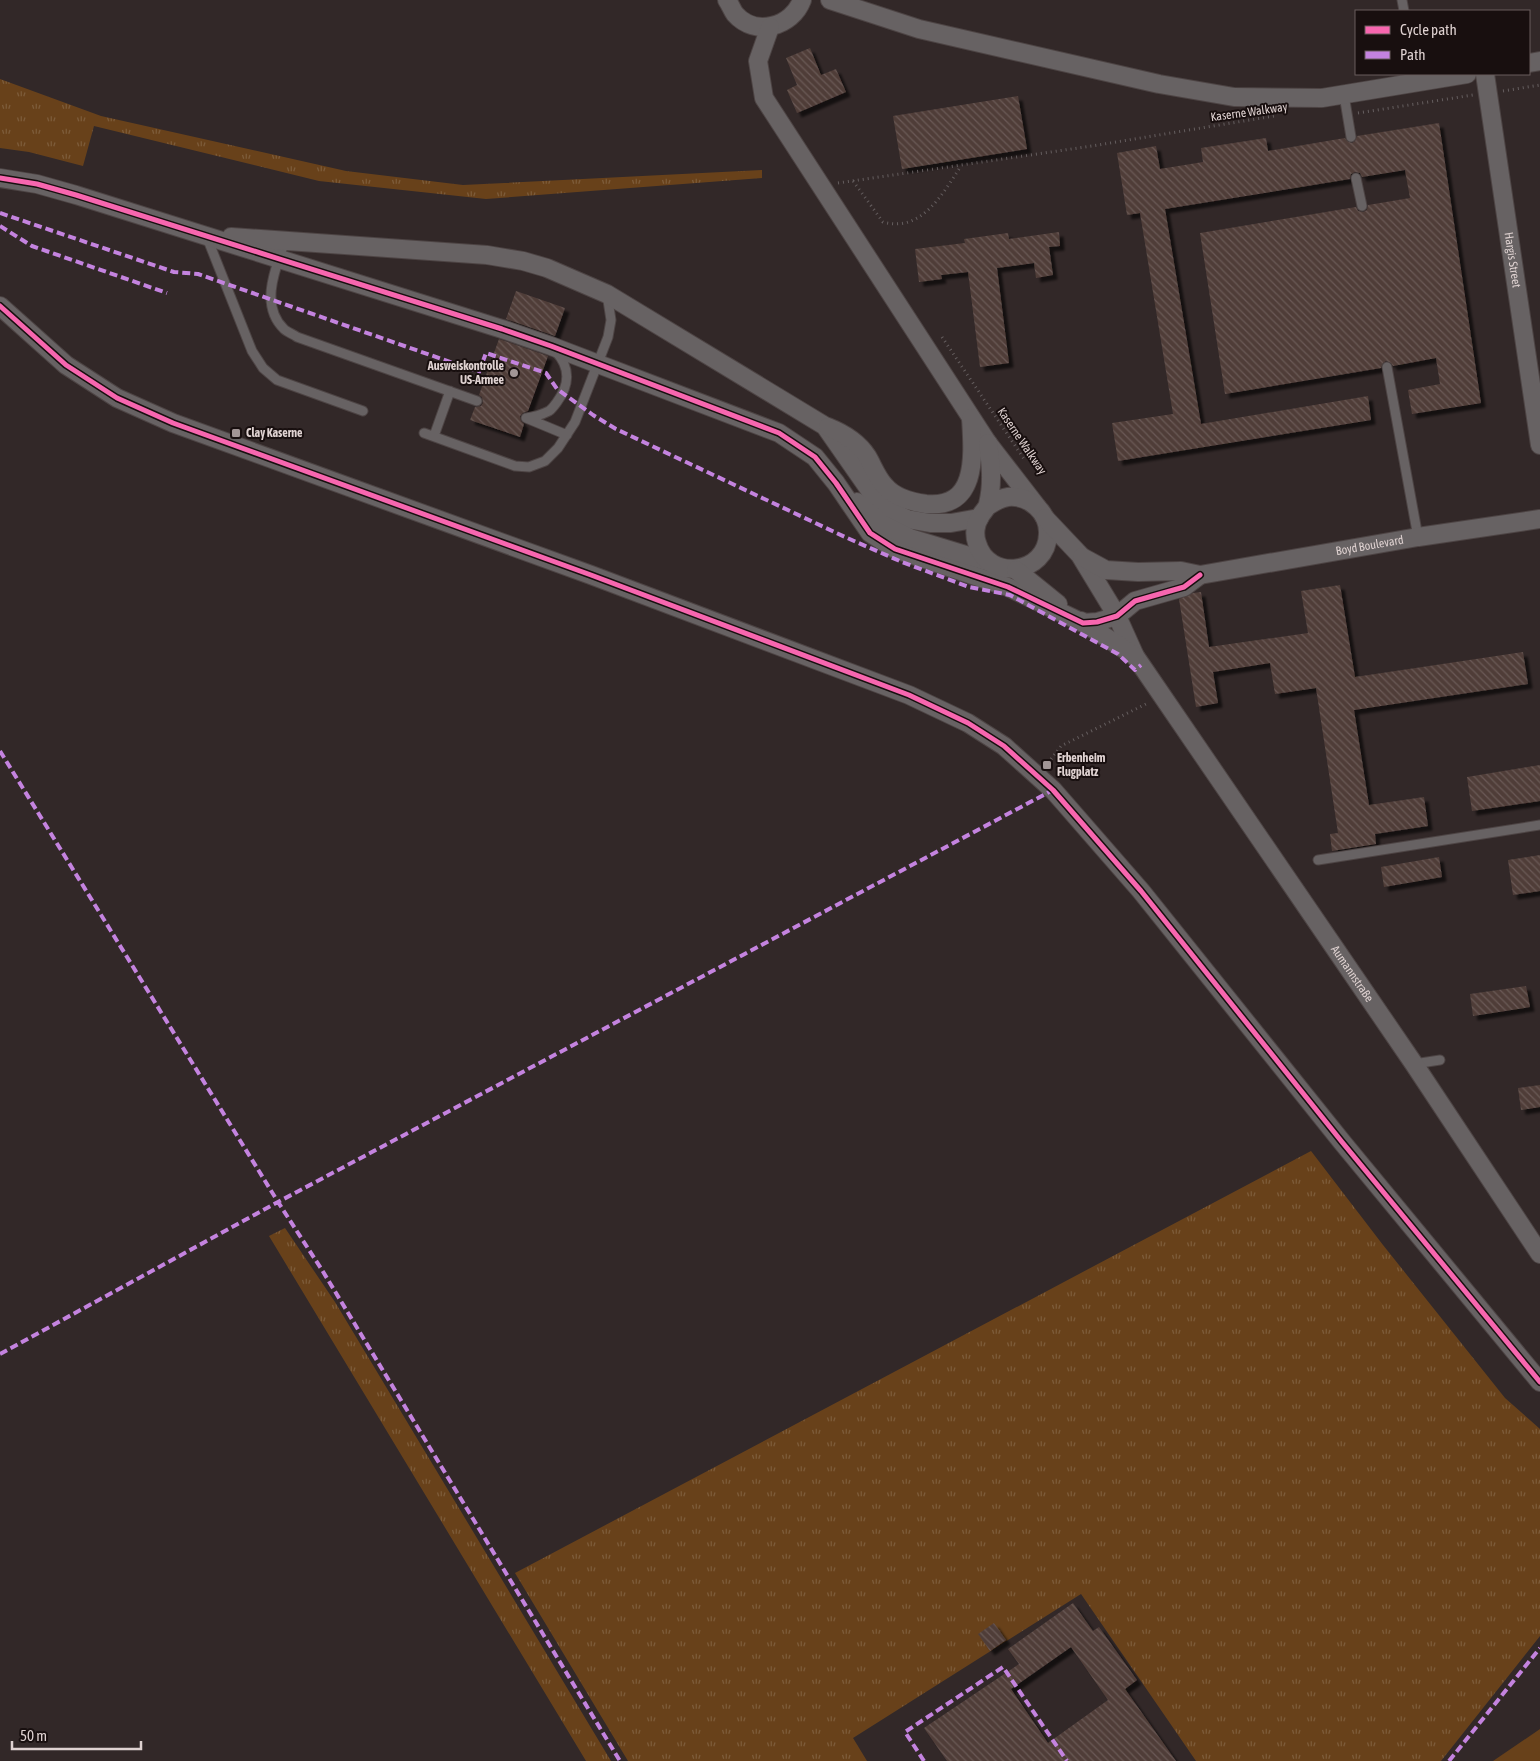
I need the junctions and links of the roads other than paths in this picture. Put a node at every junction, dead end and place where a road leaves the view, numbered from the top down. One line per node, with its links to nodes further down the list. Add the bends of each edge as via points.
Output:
1 (727, 0): 4 (street, via 735,14 751,25)
2 (802, 0): 4 (street, via 799,9 786,21)
3 (830, 0): 8 (street, via 919,29 1159,84 1234,97 1322,98)
4 (770, 27): 24 (street, via 758,61 764,98)
5 (1454, 75): 7 (street)
6 (1485, 75): 30 (street, Hargis Street)
7 (1415, 78): 8 (street)
8 (1344, 95): 9 (lane)
9 (1351, 138)
10 (0, 178): 13 (street, via 76,194)
11 (1356, 178): 12 (lane)
12 (1362, 206)
13 (206, 235): 14 (street); 15 (street); 23 (lane, via 252,351 263,368 277,380)
14 (286, 241): 15 (lane); 16 (street, via 487,255 524,261)
15 (279, 260): 18 (street); 21 (lane, via 270,300 284,329 297,337)
16 (607, 294): 19 (lane, via 611,320); 25 (street)
17 (0, 306): 48 (street, via 66,365 117,398 173,423 609,581 909,695 968,723 1004,746 1053,790 1141,891)
18 (551, 346): 19 (street); 27 (lane, via 565,366 564,393 551,410 526,418)
19 (598, 364): 27 (lane); 31 (street, via 779,433 816,457)
20 (1387, 367): 35 (lane)
21 (450, 391): 22 (lane); 28 (lane)
22 (477, 401)
23 (363, 411)
24 (971, 417): 25 (street, via 973,452 970,475 964,489 953,500 935,505 916,503 892,492 884,486 866,454 844,434); 29 (street)
25 (825, 426): 32 (street, via 878,502 890,511 907,519 930,523 951,523)
26 (424, 433): 28 (lane)
27 (567, 435): 28 (lane, via 545,462 529,467 515,466)
28 (434, 436)
29 (987, 442): 32 (street, via 992,468); 33 (street)
30 (1540, 445)
31 (836, 483): 37 (street, via 882,524 910,538); 41 (street, via 870,533 895,550 1008,587)
32 (983, 512): 33 (street, via 997,500 1007,497 1029,501); 37 (street, via 976,530 976,542)
33 (1041, 513): 36 (street); 38 (street, via 1048,529 1044,552 1027,567)
34 (1540, 519): 35 (street, Boyd Boulevard)
35 (1418, 537): 39 (street, Boyd Boulevard)
36 (1080, 555): 39 (street, Boyd Boulevard, via 1106,570 1181,571); 40 (street)
37 (989, 562): 38 (street, via 1006,570)
38 (1016, 570): 41 (street)
39 (1200, 575): 40 (street, Boyd Boulevard, via 1184,587 1135,600)
40 (1117, 616): 41 (street); 42 (street)
41 (1083, 624): 42 (street)
42 (1135, 656): 46 (street, Aumannstraße)
43 (1540, 825): 44 (lane)
44 (1318, 860)
45 (1440, 1060): 46 (lane)
46 (1414, 1064): 47 (street, Aumannstraße)
47 (1540, 1254)
48 (1540, 1382)

